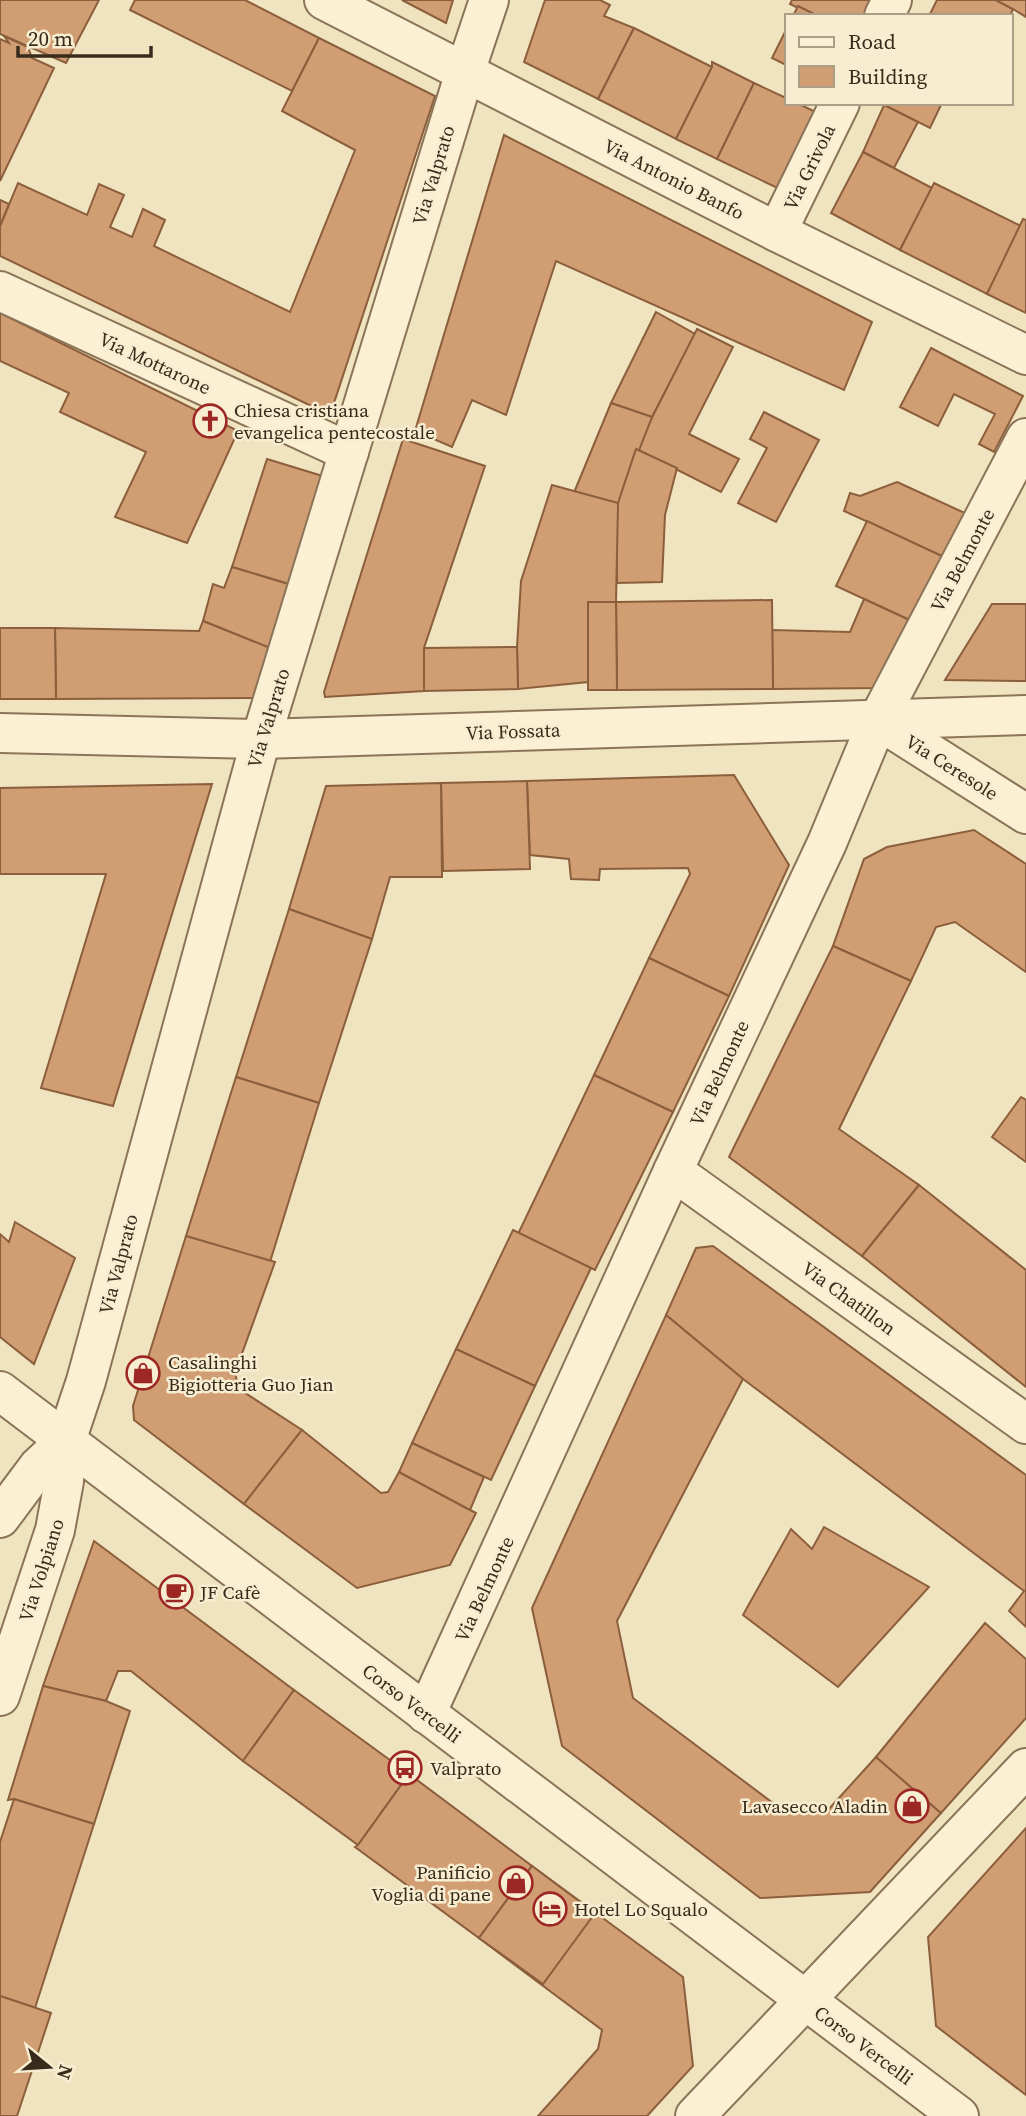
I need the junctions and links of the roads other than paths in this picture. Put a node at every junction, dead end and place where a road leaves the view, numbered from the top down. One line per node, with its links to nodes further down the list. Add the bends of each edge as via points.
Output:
1 (324, 0): 3 (street, Via Antonio Banfo)
2 (489, 0): 3 (street, Via Valprato)
3 (465, 72): 5 (street, Via Antonio Banfo); 9 (street, Via Valprato)
4 (839, 105): 5 (street, Via Grivola)
5 (777, 232): 7 (street, Via Antonio Banfo)
6 (0, 291): 9 (street, Via Mottarone)
7 (1026, 355)
8 (1026, 438): 11 (street, Via Belmonte)
9 (349, 452): 13 (street, Via Valprato)
10 (1026, 715): 11 (street, Via Fossata)
11 (878, 720): 13 (street, Via Fossata); 14 (street, Via Ceresole); 15 (street, Via Belmonte, via 827,843)
12 (0, 733): 13 (street, Via Fossata)
13 (261, 739): 18 (street, Via Valprato)
14 (1026, 814)
15 (673, 1171): 17 (street, Via Chatillon); 21 (street, Via Belmonte)
16 (0, 1391): 18 (street, Corso Vercelli)
17 (1026, 1424)
18 (66, 1441): 19 (street, via 38,1467); 20 (street, Via Volpiano, via 55,1530); 21 (street, Corso Vercelli)
19 (0, 1518)
20 (0, 1696)
21 (426, 1714): 23 (street, Corso Vercelli)
22 (1026, 1768): 23 (street)
23 (806, 2001): 24 (street); 25 (street, Corso Vercelli)
24 (695, 2116)
25 (959, 2116)

